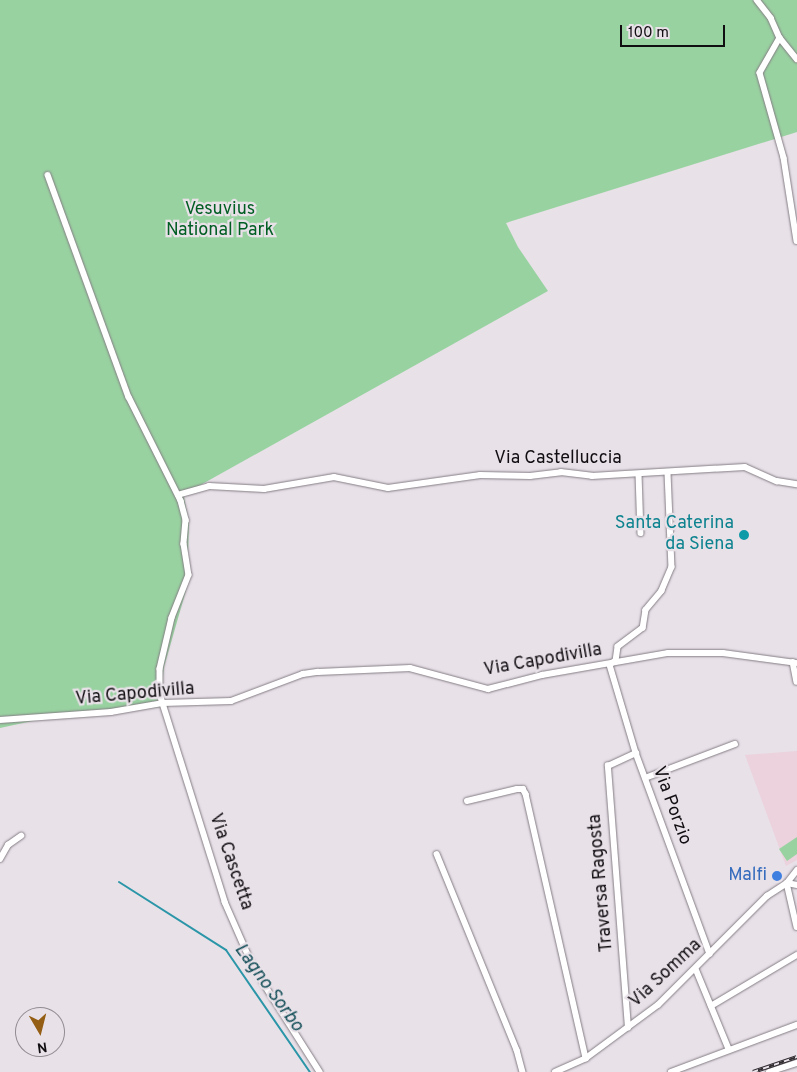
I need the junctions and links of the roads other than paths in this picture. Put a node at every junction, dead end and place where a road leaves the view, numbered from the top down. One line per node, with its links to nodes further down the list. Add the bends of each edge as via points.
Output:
1 (757, 0): 2 (street, via 771,18)
2 (780, 38): 3 (street); 5 (street, via 760,73 784,158)
3 (797, 59)
4 (48, 175): 9 (street, Via Cascetta, via 129,397)
5 (797, 241)
6 (668, 473): 7 (street, Via Castelluccia); 8 (street, Via Castelluccia, via 745,467 761,475); 12 (street, via 672,567 662,591 646,610 643,628 618,648 616,661)
7 (639, 474): 9 (street, Via Castelluccia, via 480,475 388,488 334,477 264,489 208,486); 10 (street)
8 (797, 484)
9 (178, 495): 14 (street, Via Cascetta, via 186,520 184,544 190,575 172,618 160,669)
10 (641, 532)
11 (795, 662): 12 (street, Via Capodivilla, via 723,652 690,652 640,657); 13 (street)
12 (610, 665): 14 (street, Via Capodivilla, via 542,675 488,689 410,668 318,672 303,674 232,701); 17 (street, Via Porzio)
13 (797, 682)
14 (163, 703): 15 (street, Via Capodivilla, via 111,712); 36 (street, Via Cascetta, via 225,902 254,968)
15 (1, 721)
16 (735, 744): 18 (street)
17 (636, 753): 18 (street, Via Porzio); 32 (street, Traversa Ragosta, via 608,766)
18 (645, 778): 27 (street, Via Porzio)
19 (467, 801): 34 (street, via 517,789 523,789 526,794)
20 (21, 836): 22 (street, via 8,845)
21 (436, 854): 37 (street, via 517,1050)
22 (0, 859)
23 (797, 870): 24 (street, Via Somma)
24 (787, 883): 25 (street); 26 (street); 27 (street, Via Somma, via 767,896)
25 (797, 885)
26 (797, 927)
27 (710, 954): 29 (street, Via Somma)
28 (797, 955): 30 (street)
29 (696, 969): 30 (street); 32 (street, Via Somma)
30 (711, 1006): 33 (street)
31 (797, 1025): 33 (street)
32 (628, 1028): 34 (street, Via Somma)
33 (729, 1050): 39 (street)
34 (586, 1058): 38 (street, Via Somma)
35 (797, 1063): 40 (street)
36 (320, 1072)
37 (523, 1072)
38 (555, 1072)
39 (671, 1072)
40 (769, 1072)

